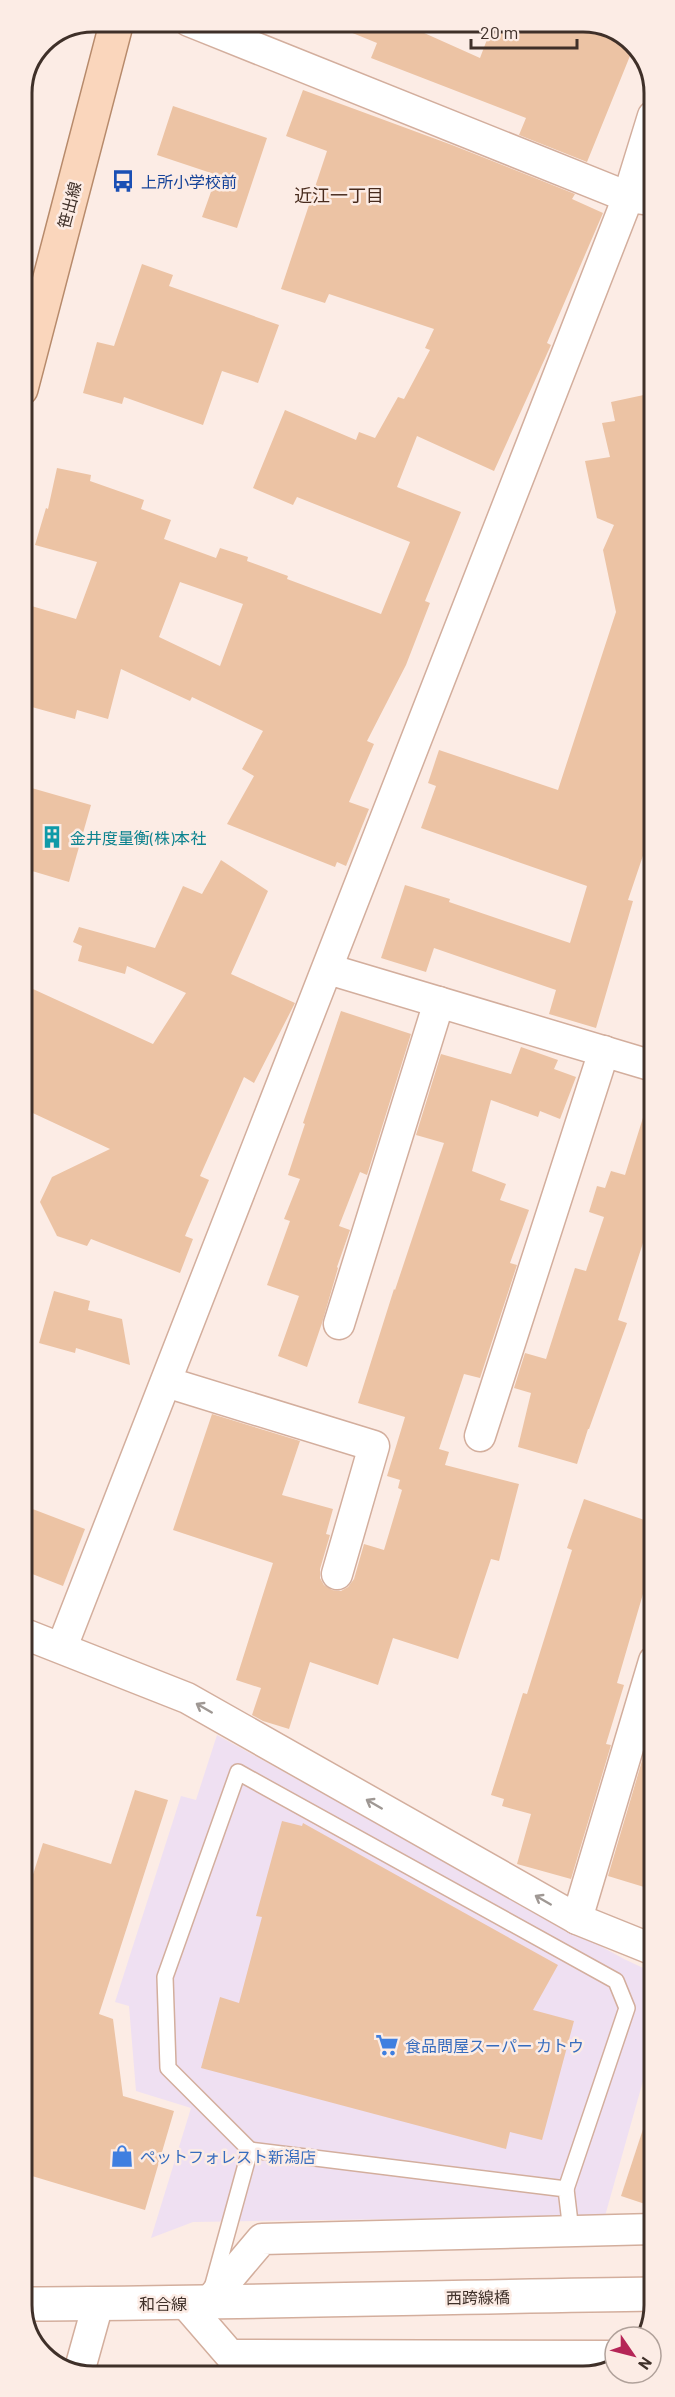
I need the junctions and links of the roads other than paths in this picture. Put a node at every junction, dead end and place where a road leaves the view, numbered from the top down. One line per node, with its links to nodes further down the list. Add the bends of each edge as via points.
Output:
1 (114, 32): 5 (main road, 笹出線)
2 (217, 32): 4 (street)
3 (644, 171): 4 (street)
4 (640, 199): 6 (street)
5 (32, 346)
6 (328, 969): 7 (street); 11 (street)
7 (439, 1002): 8 (street); 10 (street)
8 (604, 1051): 9 (street); 12 (street)
9 (644, 1063)
10 (339, 1324)
11 (166, 1382): 13 (street, via 374,1446); 15 (street)
12 (480, 1436)
13 (337, 1574)
14 (32, 1636): 15 (street)
15 (62, 1647): 17 (street, one-way to 15, via 187,1698)
16 (644, 1695): 17 (street)
17 (577, 1919): 18 (street)
18 (644, 1946)
19 (250, 2150): 20 (lane); 20 (lane, via 168,2068 165,1977 238,1772 616,1981 627,2008); 25 (lane)
20 (567, 2189): 22 (lane)
21 (644, 2229): 22 (street)
22 (571, 2231): 25 (street, via 262,2239)
23 (644, 2294): 24 (main road, 西跨線橋)
24 (303, 2299): 25 (main road, 和合線)
25 (196, 2303): 27 (main road, 和合線); 28 (street, via 230,2355)
26 (32, 2304): 27 (main road, 和合線)
27 (98, 2304): 29 (street)
28 (603, 2356)
29 (81, 2364)

